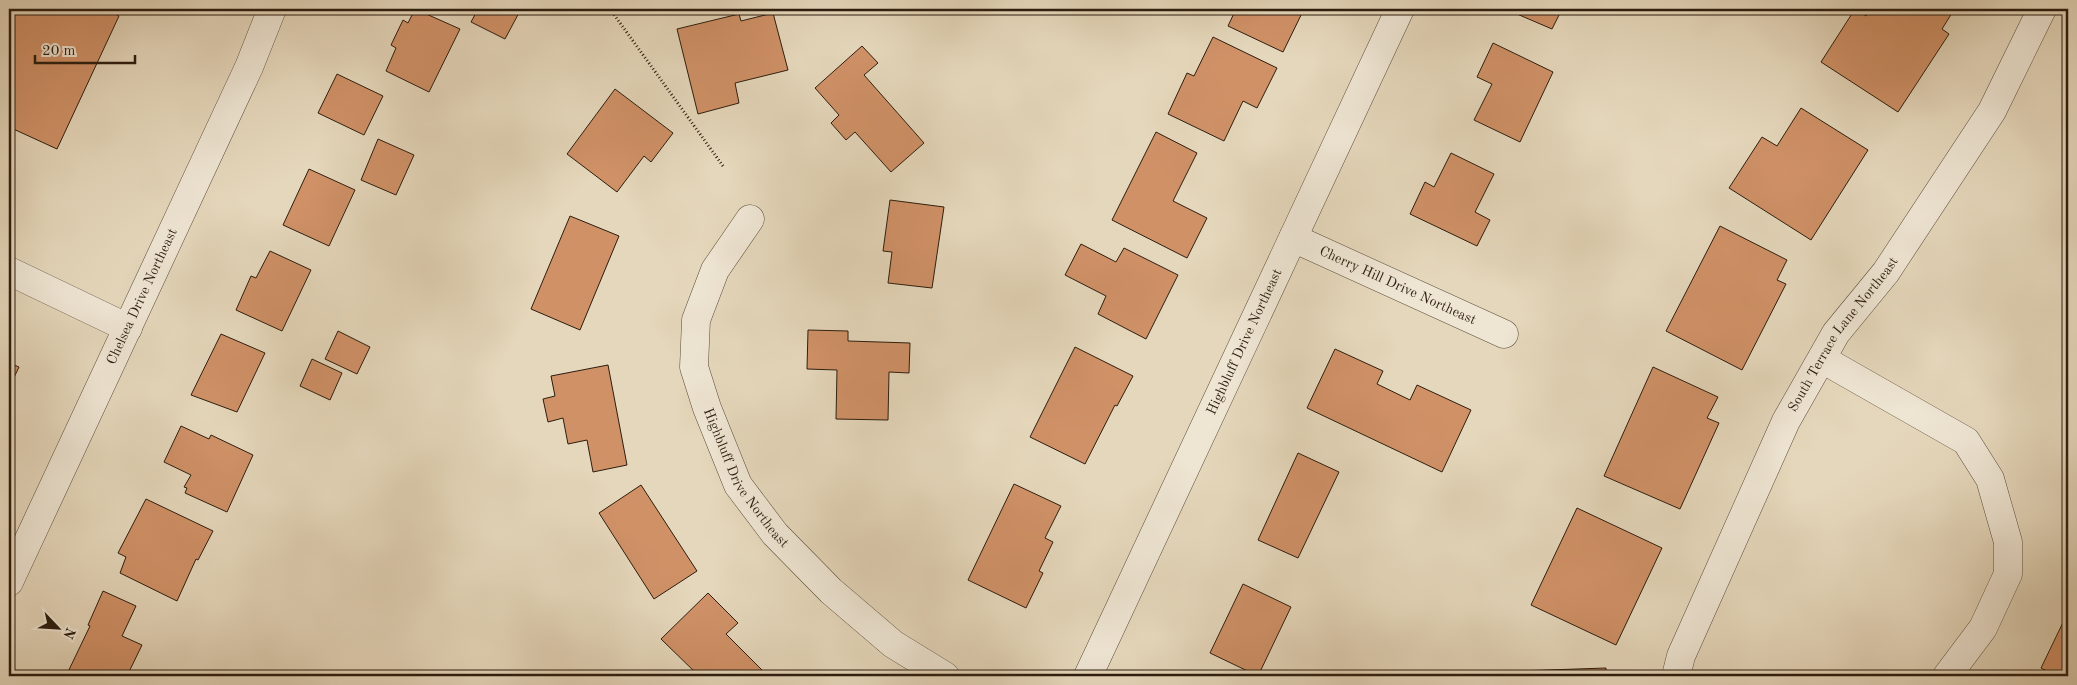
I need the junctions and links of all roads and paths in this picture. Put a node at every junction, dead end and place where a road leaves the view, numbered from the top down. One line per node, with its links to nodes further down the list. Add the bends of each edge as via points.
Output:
1 (272, 9): 9 (street, Chelsea Drive Northeast, via 249,67)
2 (610, 9): 5 (path)
3 (1400, 9): 7 (street, Highbluff Drive Northeast)
4 (2042, 9): 11 (street, South Terrace Lane Northeast, via 1992,111 1886,272 1836,333)
5 (723, 166)
6 (750, 219): 13 (street, Highbluff Drive Northeast, via 715,270 696,320 694,367 738,485 775,534 831,591 893,644)
7 (1293, 238): 10 (street, Cherry Hill Drive Northeast); 14 (street, Highbluff Drive Northeast)
8 (9, 271): 9 (street)
9 (128, 328): 12 (street, Chelsea Drive Northeast)
10 (1504, 334)
11 (1822, 359): 15 (street, South Terrace Lane Northeast, via 1786,421 1681,656); 16 (street, via 1966,441 1990,479 2008,542 2008,574 1982,628)
12 (9, 582)
13 (945, 676)
14 (1088, 676)
15 (1676, 676)
16 (1946, 676)

